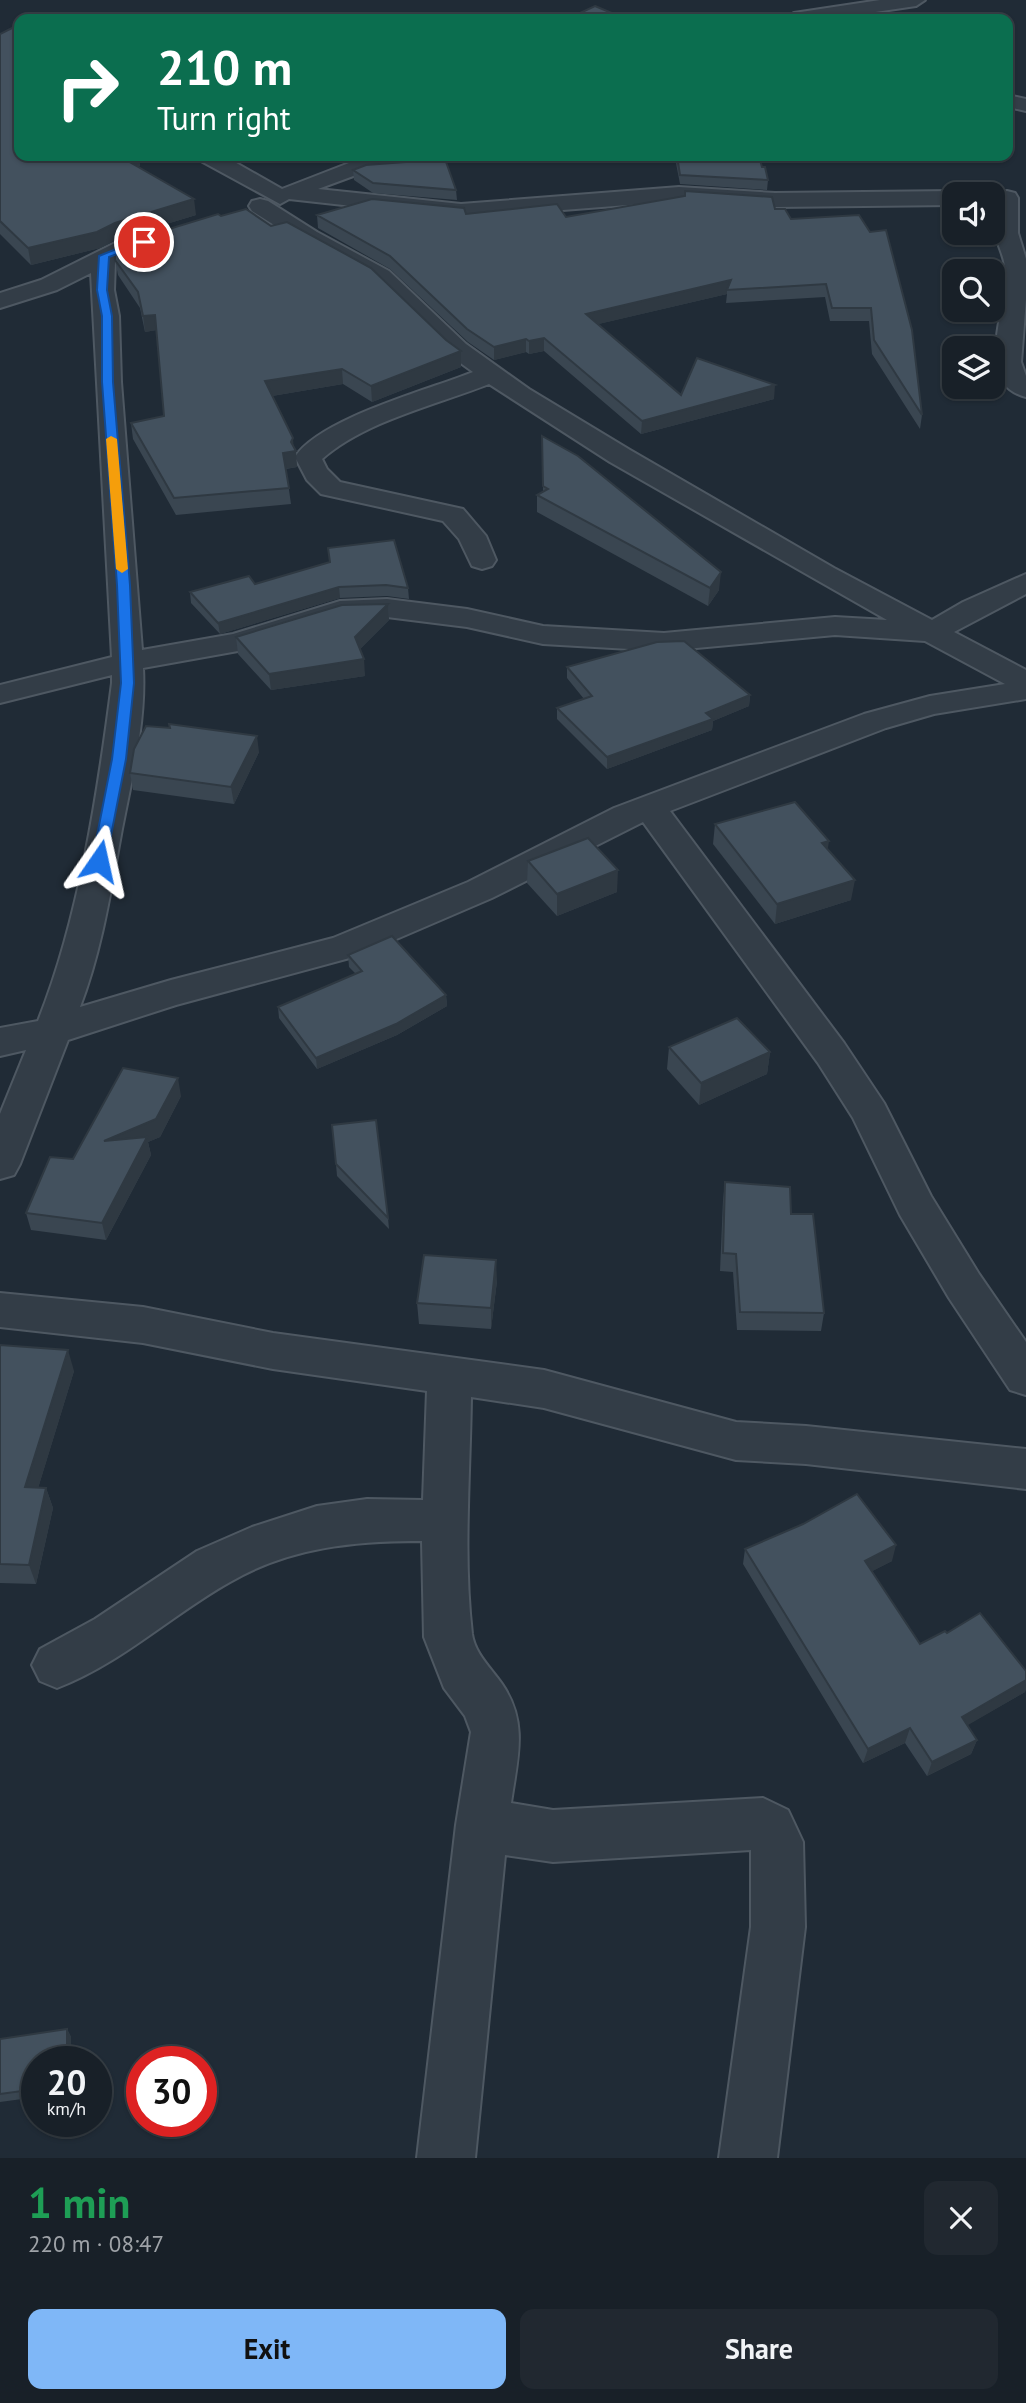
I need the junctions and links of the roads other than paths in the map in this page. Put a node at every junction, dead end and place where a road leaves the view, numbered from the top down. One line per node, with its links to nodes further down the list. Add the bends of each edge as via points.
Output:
1 (916, 0): 2 (street)
2 (826, 14)
3 (217, 161): 7 (street)
4 (373, 161): 7 (street)
5 (942, 198): 7 (street, via 775,200 656,195 461,211)
6 (1008, 198): 13 (street, via 1007,233 1017,268 1008,362 1012,378)
7 (277, 199): 8 (street); 12 (street, via 309,237 381,276 457,349)
8 (234, 214)
9 (148, 240): 10 (street)
10 (104, 256): 11 (street, via 49,285); 17 (street, via 102,290)
11 (0, 301)
12 (492, 374): 14 (street, via 357,427 308,457 311,467 331,488 453,515 472,536); 16 (street, via 620,456)
13 (1026, 389)
14 (482, 560)
15 (1026, 583): 16 (street)
16 (933, 632): 17 (street, via 835,626 664,642 543,635 467,618 387,608 340,610 238,642); 18 (street)
17 (127, 662): 20 (street); 22 (street, via 119,759 89,912 74,976)
18 (1026, 683)
19 (1026, 691): 21 (street, via 930,705 875,721)
20 (0, 694)
21 (650, 807): 22 (street, via 480,890 344,947 171,993); 27 (street, via 870,1112 921,1216)
22 (54, 1031): 23 (street); 24 (street)
23 (0, 1042)
24 (0, 1164)
25 (0, 1310): 26 (street, via 143,1325 272,1351)
26 (449, 1376): 28 (street, via 544,1390 736,1441); 29 (street)
27 (1026, 1377)
28 (1026, 1469)
29 (445, 1521): 30 (street, via 367,1520 317,1527 270,1542 214,1566 112,1635); 31 (street, via 448,1637 462,1672 486,1703 495,1732)
30 (57, 1665)
31 (482, 1825): 32 (street); 33 (street, via 553,1836 748,1824 769,1828 776,1842 778,1927)
32 (446, 2158)
33 (748, 2158)

